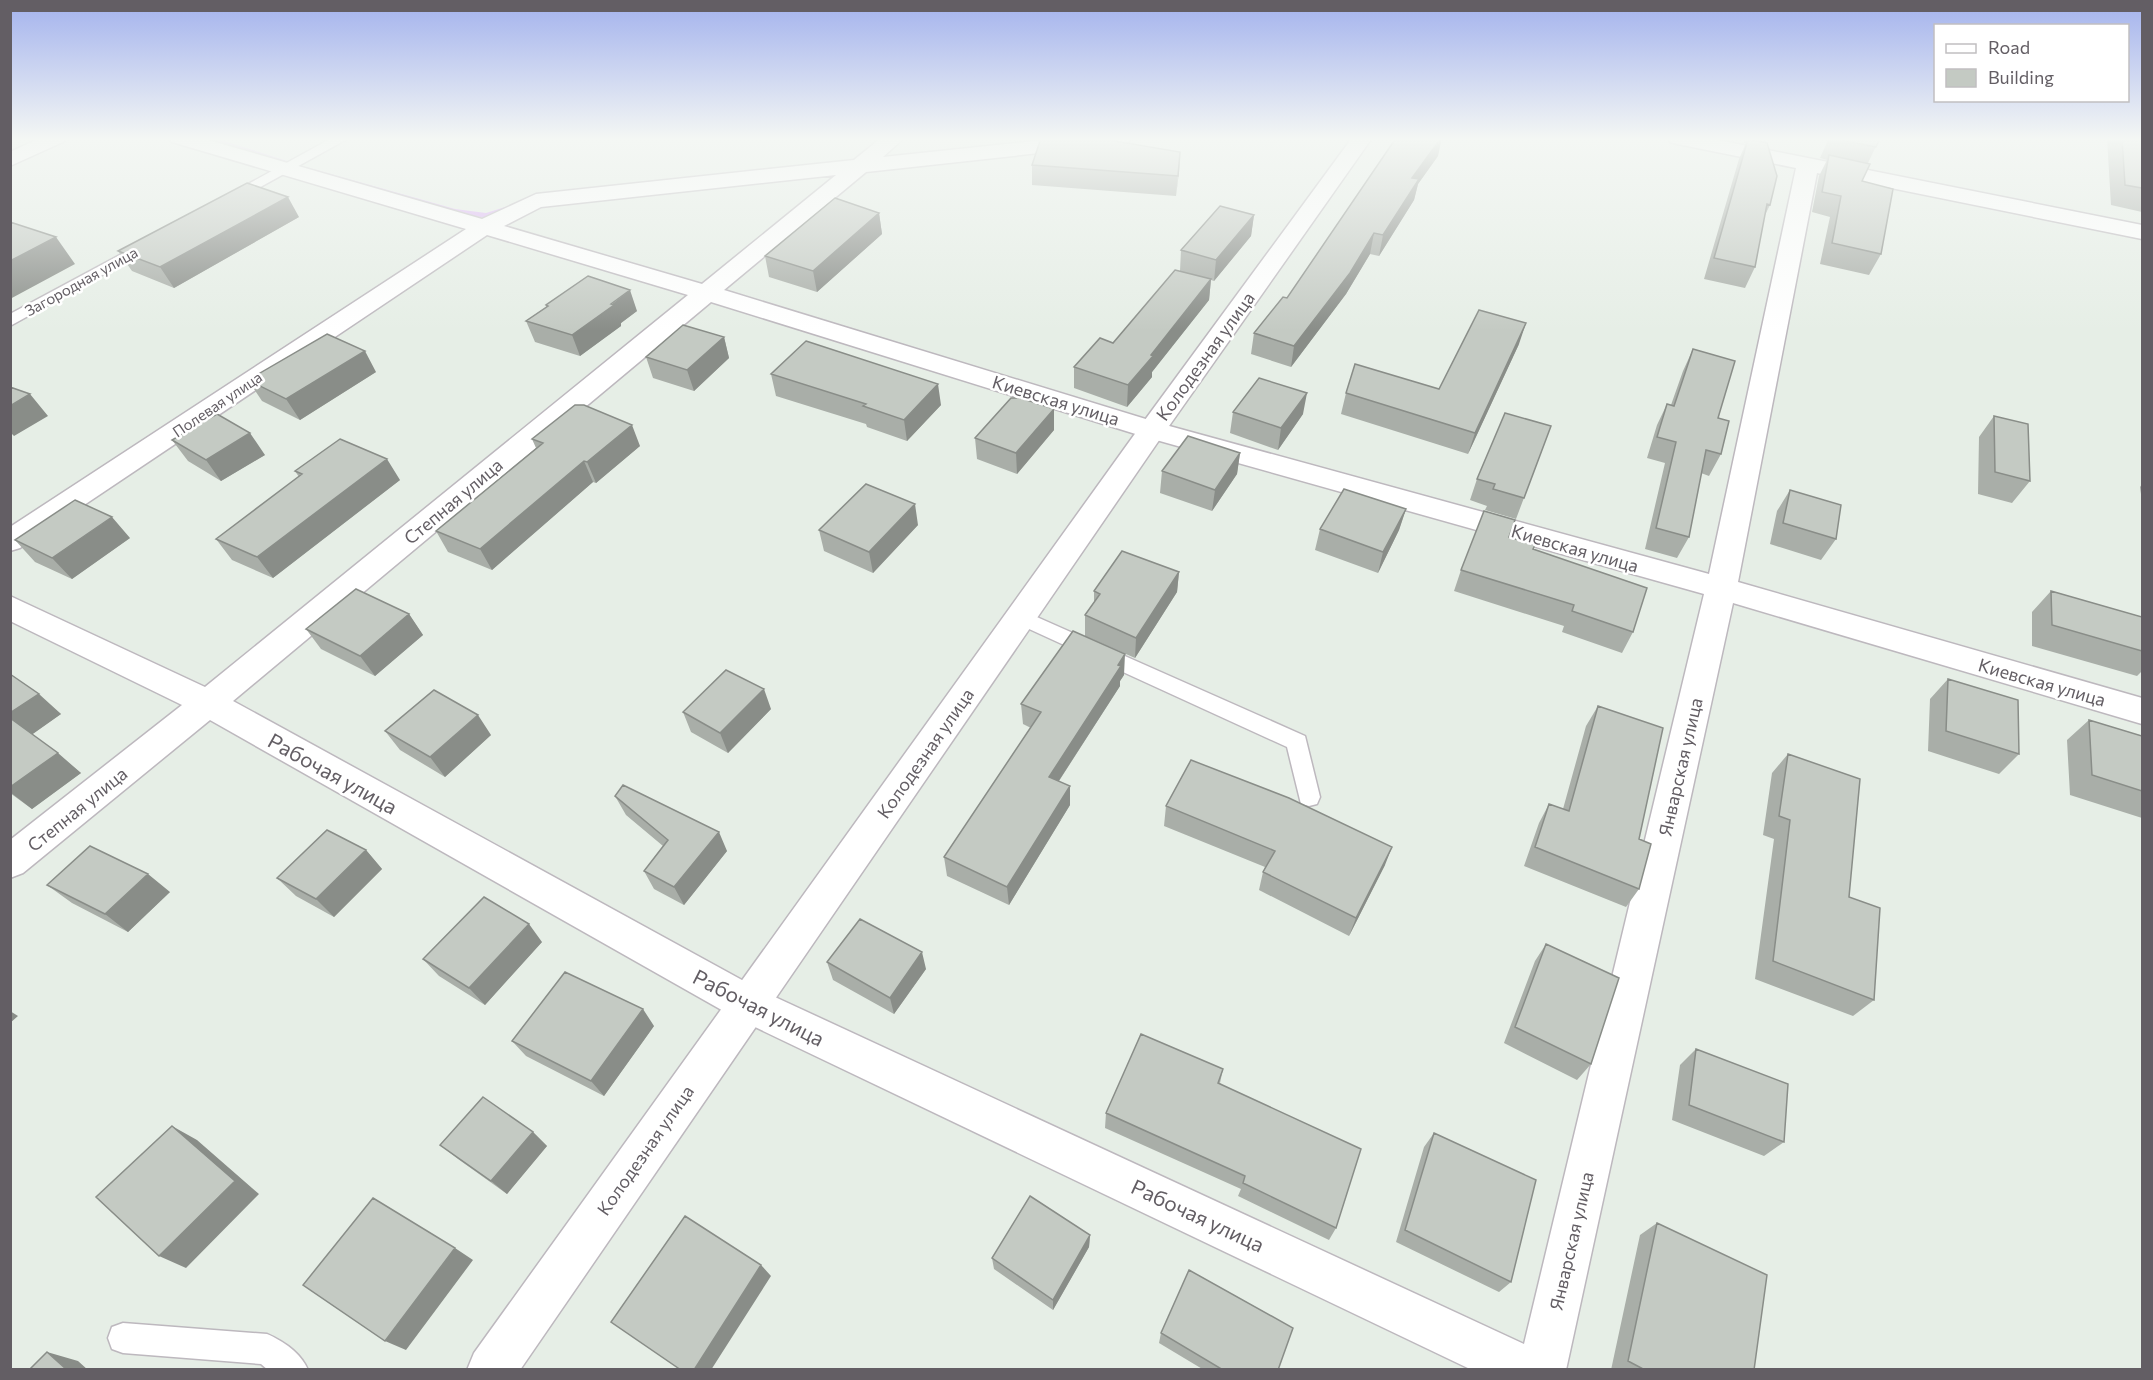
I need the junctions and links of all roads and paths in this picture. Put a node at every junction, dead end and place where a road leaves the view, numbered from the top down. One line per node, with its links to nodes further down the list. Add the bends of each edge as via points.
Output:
1 (400, 202): 7 (street, Киевская улица)
2 (533, 202): 7 (street, Полевая улица)
3 (818, 202): 10 (street, Степная улица)
4 (1316, 202): 12 (street, Колодезная улица)
5 (1800, 202): 14 (street, Январская улица)
6 (1997, 202): 8 (street)
7 (484, 227): 10 (street, Киевская улица); 13 (street, Полевая улица)
8 (2142, 232)
9 (157, 239): 11 (lane, Загородная улица)
10 (705, 292): 12 (street, Киевская улица); 17 (street, Степная улица)
11 (10, 321)
12 (1152, 430): 14 (street, Киевская улица); 16 (street, Колодезная улица)
13 (10, 541)
14 (1720, 588): 18 (street, Киевская улица); 26 (street, Январская улица)
15 (10, 607): 17 (street, Рабочая улица)
16 (1021, 617): 19 (lane, via 1297,742); 21 (street, Колодезная улица)
17 (208, 703): 20 (street, Степная улица); 21 (street, Рабочая улица)
18 (2142, 711)
19 (1309, 797)
20 (10, 862)
21 (748, 1004): 24 (street, Колодезная улица); 25 (street, Рабочая улица)
22 (123, 1338): 23 (lane, via 267,1349)
23 (293, 1370)
24 (491, 1370)
25 (1526, 1370)
26 (1542, 1370)

